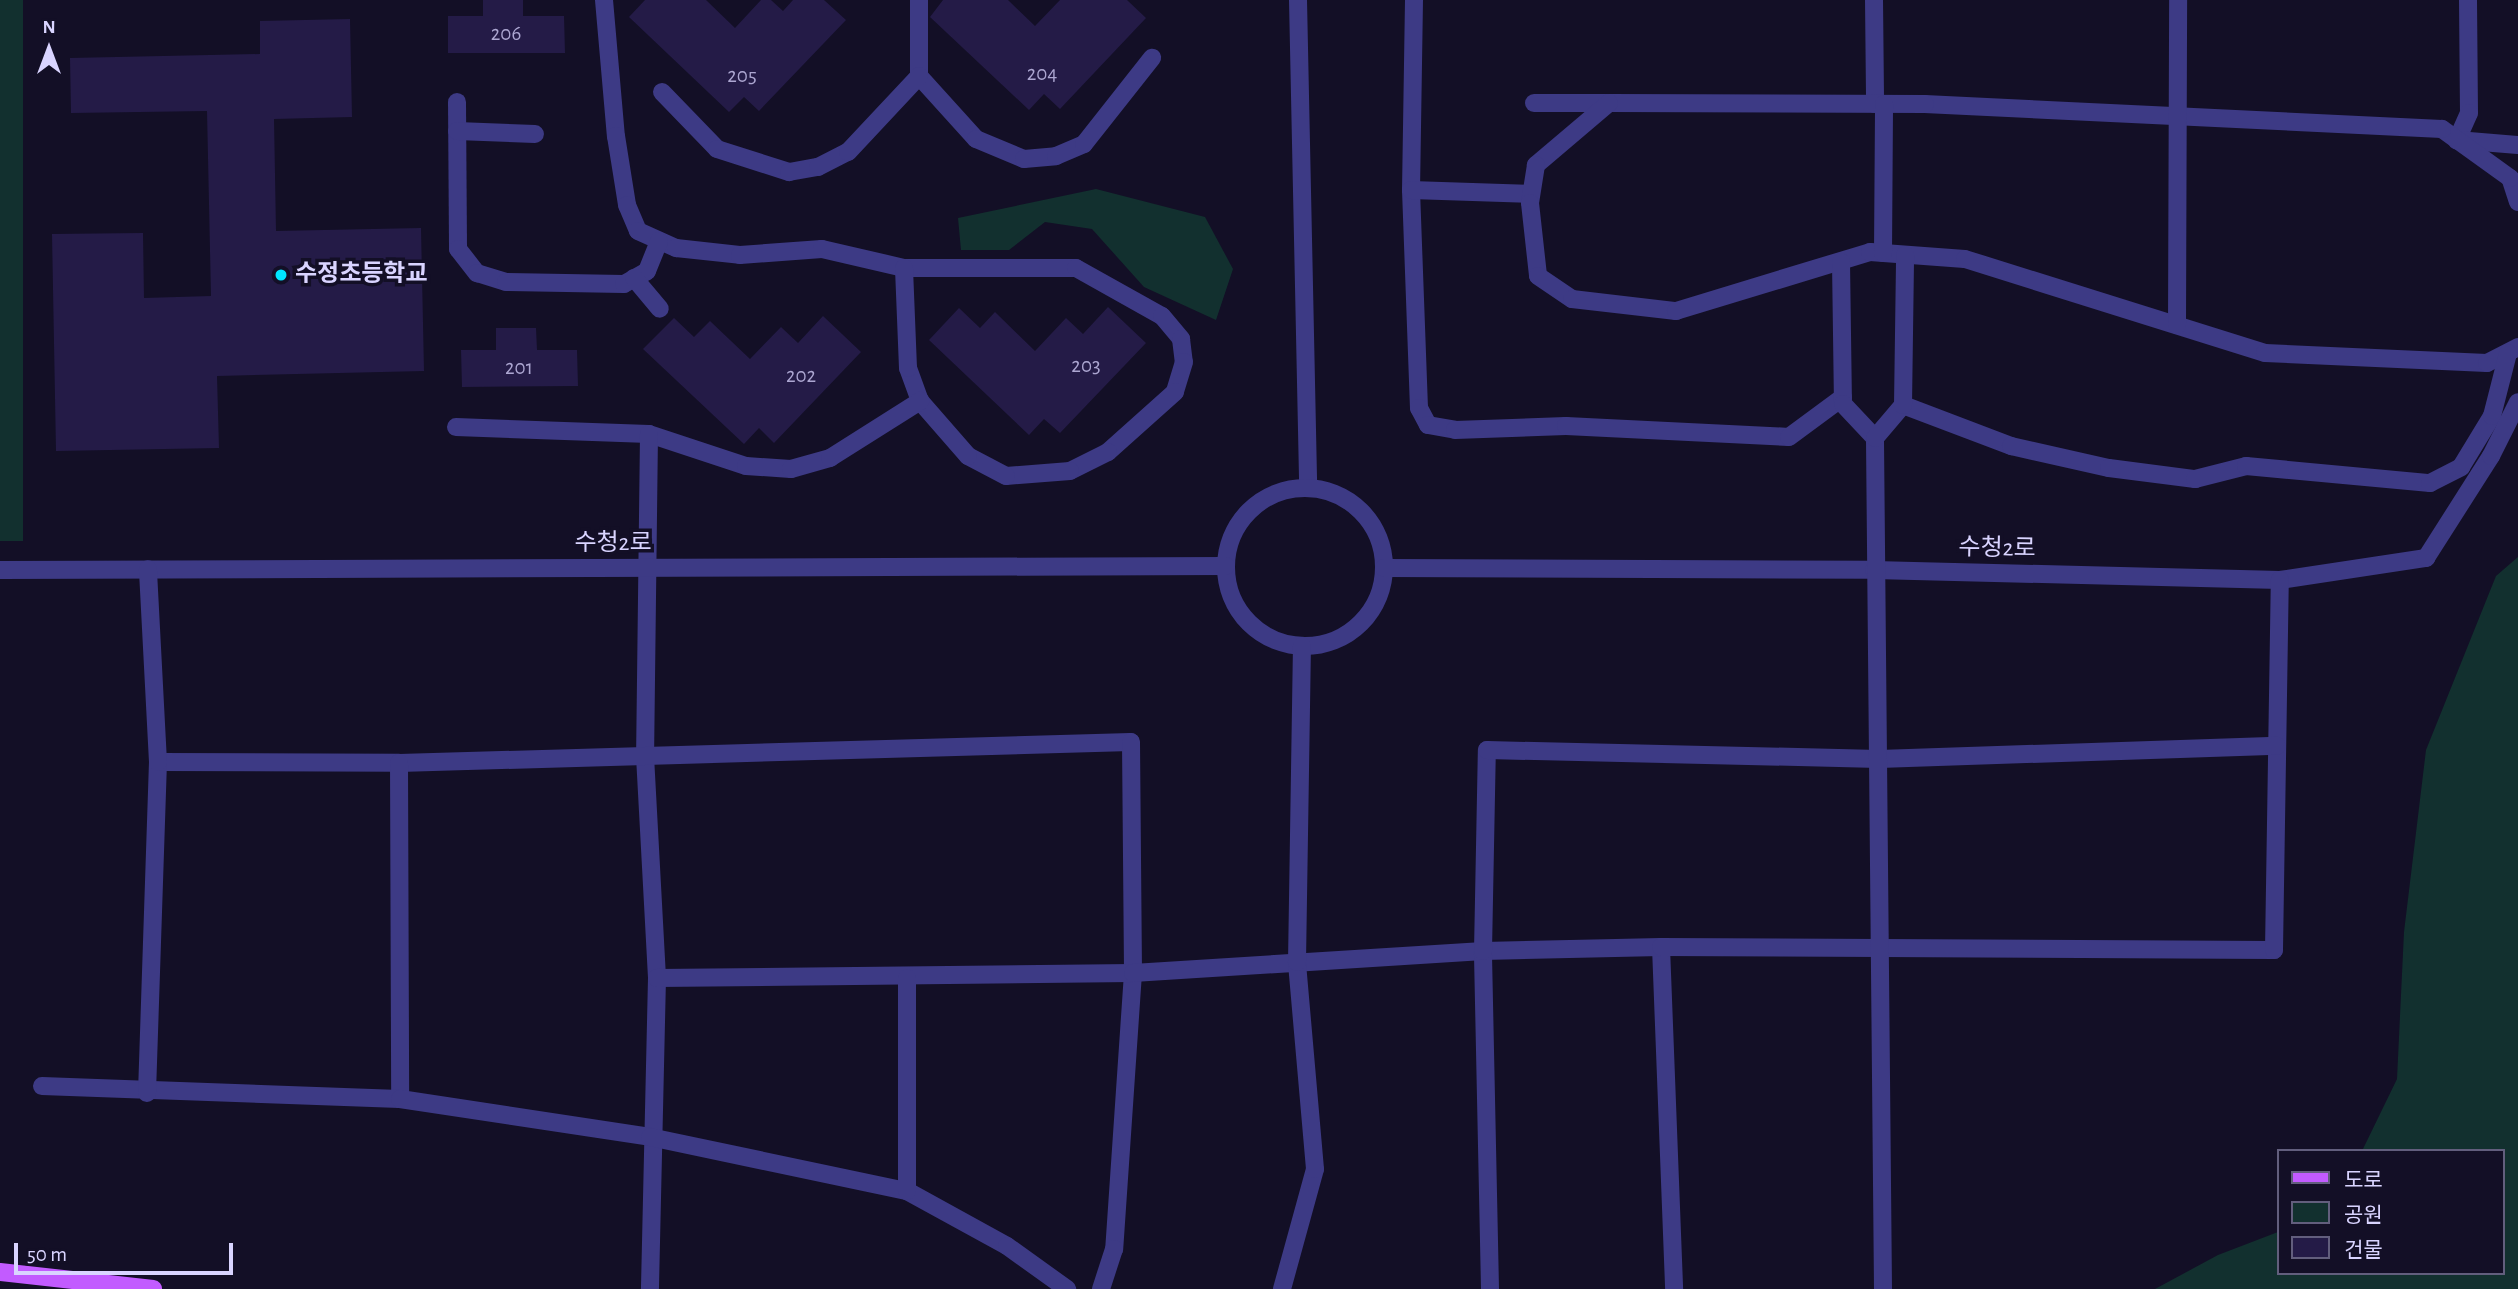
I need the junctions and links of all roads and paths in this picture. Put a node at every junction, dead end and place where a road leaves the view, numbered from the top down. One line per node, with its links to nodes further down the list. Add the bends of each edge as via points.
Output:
1 (604, 0): 23 (street, via 627,205 638,231)
2 (919, 0): 9 (street)
3 (1298, 0): 39 (street)
4 (1414, 0): 20 (street)
5 (1874, 0): 14 (street)
6 (2178, 0): 15 (street)
7 (2468, 0): 18 (street, via 2469,113)
8 (1152, 58): 9 (street, via 1084,144 1056,156 1024,159 976,139)
9 (919, 76): 10 (street, via 848,152 818,167 789,172 717,149)
10 (662, 92)
11 (457, 102): 16 (street)
12 (1534, 103): 13 (street)
13 (1609, 103): 14 (street); 21 (street, via 1536,165)
14 (1880, 104): 15 (street); 24 (street)
15 (2178, 117): 18 (street, via 2442,129); 30 (street)
16 (457, 131): 17 (street); 28 (street, via 458,249 477,273 506,282 624,284)
17 (535, 134)
18 (2457, 140): 19 (street); 22 (street, via 2510,178)
19 (2518, 145)
20 (1411, 190): 21 (street); 32 (street, via 1419,408 1428,425 1455,430 1566,426 1789,437)
21 (1531, 194): 26 (street, via 1538,276 1572,299 1676,311)
22 (2518, 202)
23 (659, 241): 27 (street, via 676,248 740,255 822,249); 28 (street, via 647,271)
24 (1883, 253): 25 (street); 26 (street, via 1870,252)
25 (1905, 255): 30 (street, via 1965,260); 35 (street)
26 (1841, 262): 32 (street)
27 (904, 268): 33 (street, via 908,368); 33 (street, via 1076,268 1161,316 1181,339 1184,362 1175,392 1108,452 1070,471 1006,476 968,456)
28 (634, 278): 29 (street)
29 (660, 309)
30 (2177, 325): 31 (street, via 2265,354 2487,363)
31 (2513, 350): 35 (street, via 2492,416 2461,467 2430,483 2246,466 2195,480 2109,468 2011,446)
32 (1843, 397): 38 (street, via 1843,404)
33 (920, 401): 37 (street, via 830,458 791,469 746,466)
34 (2518, 402): 46 (street, 수청2로, via 2491,456 2426,558)
35 (1903, 405): 38 (street)
36 (456, 427): 37 (street)
37 (649, 434): 41 (street)
38 (1875, 438): 45 (street)
39 (1308, 488): 40 (street, via 1283,491 1260,502 1242,519 1230,541); 42 (street, via 1332,493 1370,522 1381,544)
40 (1226, 566): 41 (street, 수청2로); 47 (street, via 1236,606 1248,622 1282,643)
41 (646, 568): 44 (street, 수청2로); 49 (street)
42 (1384, 568): 45 (street, 수청2로); 47 (street, via 1377,598 1360,624 1324,644)
43 (0, 569): 44 (street, 수청2로)
44 (148, 569): 51 (street)
45 (1874, 570): 46 (street, 수청2로); 50 (street)
46 (2280, 580): 48 (street)
47 (1303, 646): 56 (street)
48 (2277, 746): 50 (street); 54 (street, via 2274,950)
49 (645, 756): 52 (street); 57 (street, via 1131,742); 58 (street)
50 (1879, 759): 54 (street); 55 (street, via 1487,750)
51 (158, 762): 52 (street); 61 (street)
52 (399, 763): 62 (street)
53 (1661, 947): 54 (street); 55 (street); 72 (street)
54 (1878, 949): 73 (street)
55 (1483, 951): 56 (street); 71 (street)
56 (1297, 962): 57 (street); 70 (street, via 1315,1169)
57 (1133, 973): 59 (street); 69 (street, via 1114,1249)
58 (657, 978): 59 (street); 63 (street)
59 (907, 978): 64 (street)
60 (42, 1086): 61 (street)
61 (147, 1093): 62 (street)
62 (400, 1099): 63 (street)
63 (650, 1137): 64 (street); 67 (street)
64 (907, 1191): 68 (street, via 1007,1246)
65 (0, 1272): 66 (main road)
66 (153, 1289)
67 (650, 1289)
68 (1067, 1289)
69 (1101, 1289)
70 (1282, 1289)
71 (1490, 1289)
72 (1674, 1289)
73 (1883, 1289)

